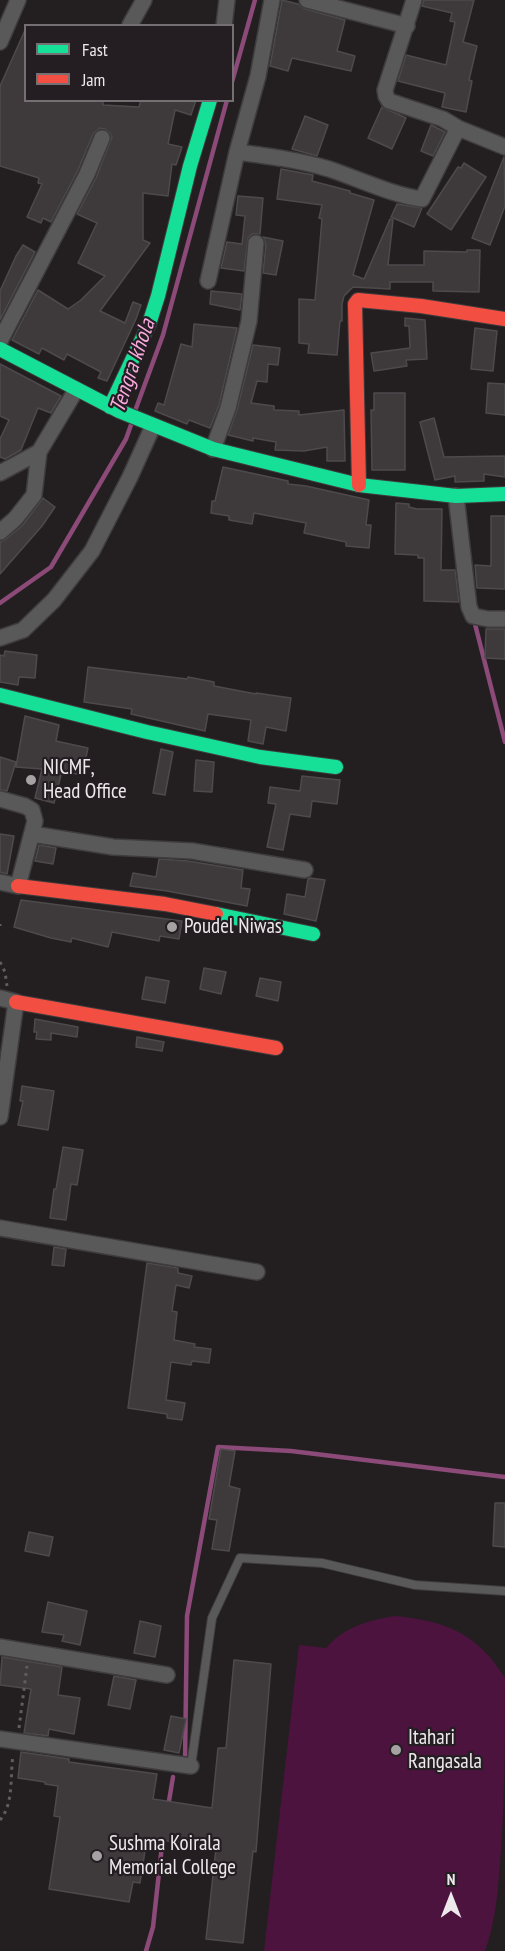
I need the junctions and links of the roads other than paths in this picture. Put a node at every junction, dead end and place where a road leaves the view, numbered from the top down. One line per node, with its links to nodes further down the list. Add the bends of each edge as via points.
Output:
1 (18, 0): 10 (street)
2 (144, 0): 7 (street)
3 (227, 0): 8 (street)
4 (272, 0): 15 (street, via 258,76)
5 (307, 0): 9 (street)
6 (414, 0): 9 (street)
7 (131, 24)
8 (224, 24)
9 (407, 26): 12 (street, via 385,90 389,102)
10 (0, 42)
11 (209, 102): 22 (street, via 158,296)
12 (458, 128): 14 (street); 15 (street, via 422,199 307,164)
13 (102, 138): 19 (street)
14 (505, 147)
15 (237, 152): 17 (street)
16 (256, 243): 24 (street, via 249,321 228,408)
17 (208, 281)
18 (505, 319): 27 (street, via 358,300 355,304)
19 (0, 341)
20 (0, 349): 21 (street)
21 (75, 390): 22 (street); 25 (street)
22 (114, 409): 23 (street)
23 (150, 425): 24 (street); 32 (street, via 130,477 92,551 54,600 23,630)
24 (213, 449): 27 (street)
25 (39, 452): 26 (street); 30 (street, via 34,495)
26 (0, 473)
27 (359, 485): 29 (street)
28 (505, 494): 29 (street)
29 (456, 496): 31 (street, via 469,607 473,616)
30 (0, 532)
31 (505, 619)
32 (0, 638)
33 (0, 695): 34 (street, via 260,757)
34 (336, 767)
35 (0, 800): 36 (street, via 32,810)
36 (32, 834): 37 (street, via 102,846 192,851); 39 (street)
37 (305, 870)
38 (0, 882): 39 (street)
39 (18, 886): 40 (street, via 165,904)
40 (313, 934)
41 (0, 998): 42 (street)
42 (16, 1002): 43 (street); 44 (street)
43 (276, 1048)
44 (0, 1117)
45 (0, 1228): 46 (street)
46 (257, 1272)
47 (505, 1591): 51 (lane, via 415,1585 322,1563 240,1558 212,1618)
48 (0, 1647): 49 (street)
49 (167, 1675)
50 (0, 1740): 51 (street)
51 (191, 1766)

